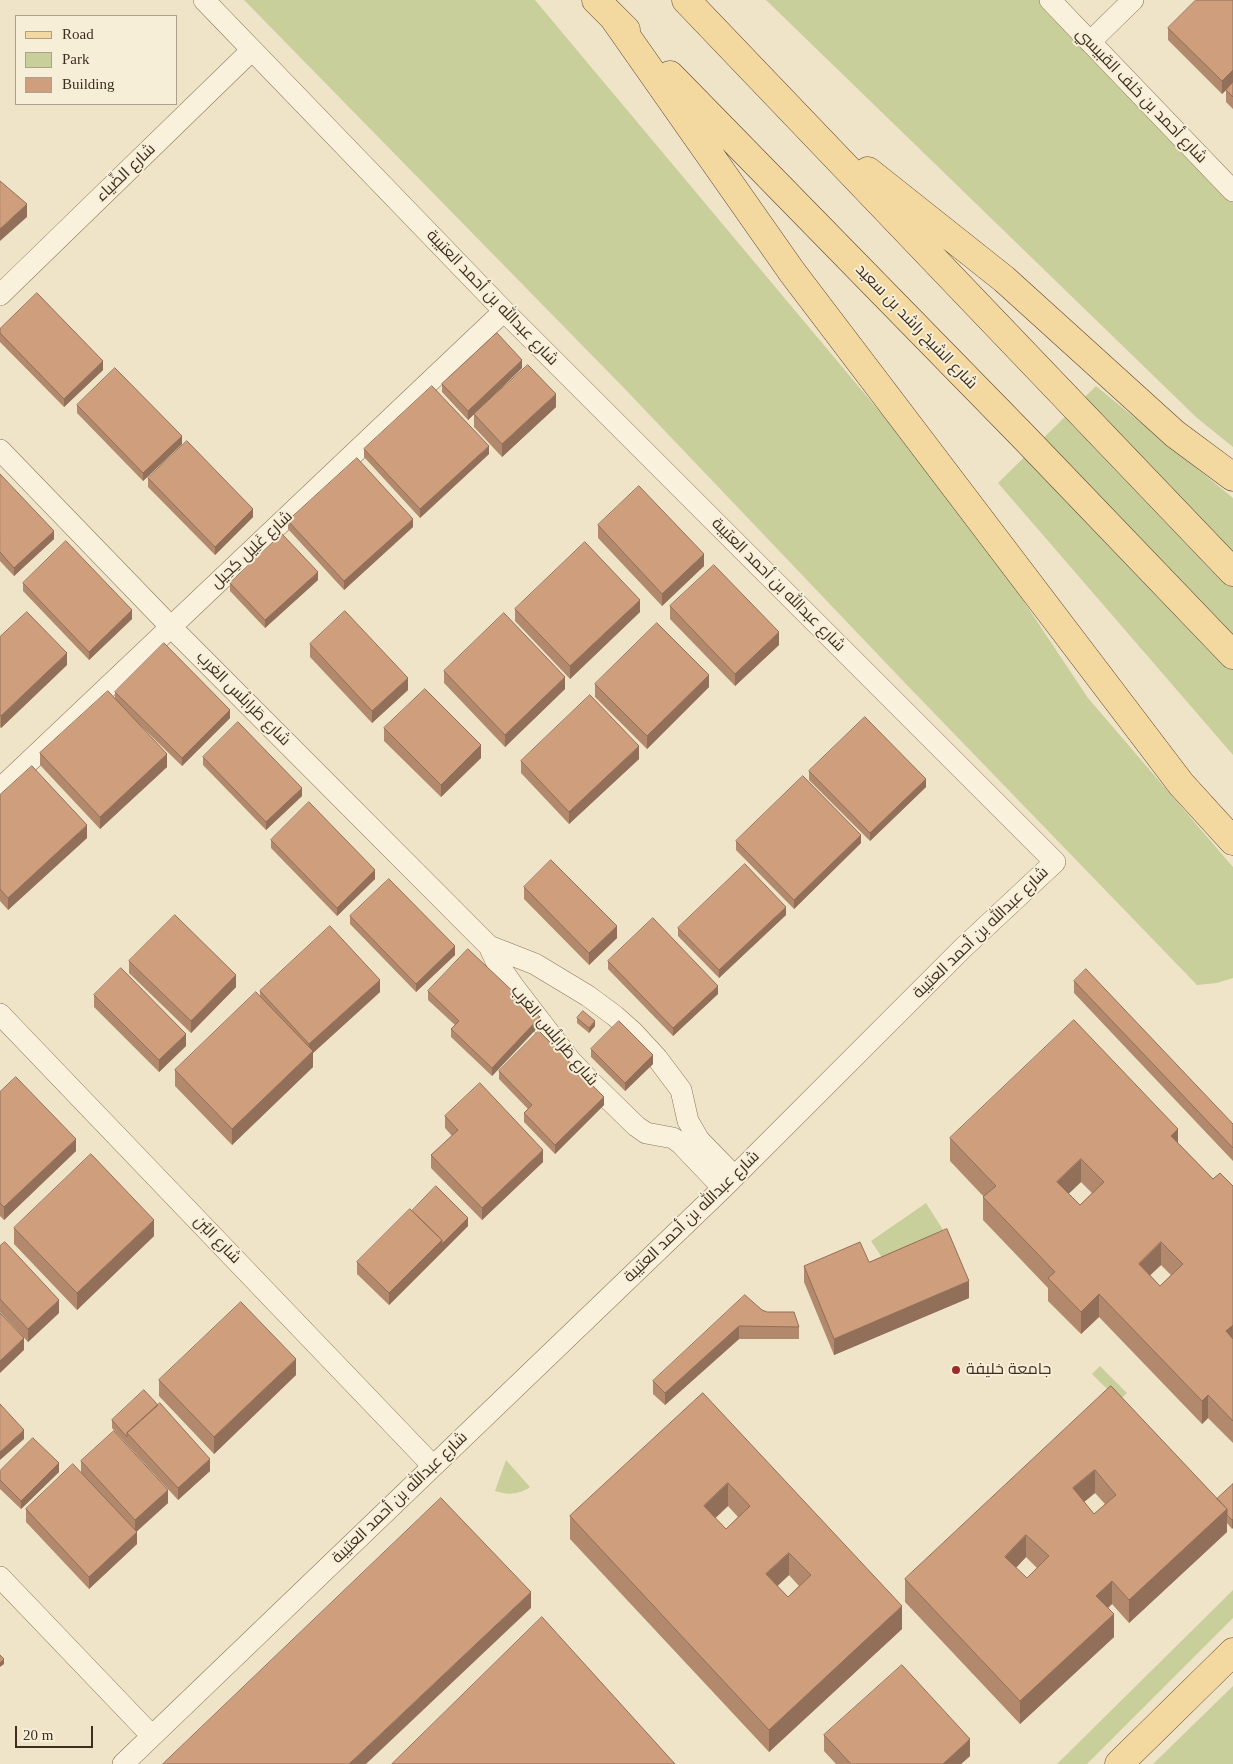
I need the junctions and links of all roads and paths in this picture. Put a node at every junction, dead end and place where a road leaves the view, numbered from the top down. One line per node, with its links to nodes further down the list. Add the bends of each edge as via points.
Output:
1 (204, 0): 7 (street, شارع عبدالله بن أحمد العتيبة)
2 (686, 0): 8 (main road)
3 (1050, 0): 6 (street, شارع أحمد بن خلف القبيسي)
4 (1133, 0): 6 (street)
5 (604, 8): 16 (main road, شارع الشيخ راشد بن سعيد); 18 (main road, via 792,272 1181,784)
6 (1090, 42): 9 (street, شارع أحمد بن خلف القبيسي)
7 (252, 50): 10 (street, شارع الضِّياء); 11 (street, شارع عبدالله بن أحمد العتيبة)
8 (787, 106): 13 (main road, via 1004,278 1174,434); 14 (main road)
9 (1233, 191)
10 (0, 295)
11 (504, 311): 15 (street, شارع غَلِيل كِحِيل); 21 (street, شارع عبدالله بن أحمد العتيبة, via 1055,862 964,947)
12 (0, 450): 15 (street, شارع طَرابلُس الغرب)
13 (1233, 477)
14 (1233, 572)
15 (171, 627): 17 (street, شارع غَلِيل كِحِيل); 19 (street, شارع طَرابلُس الغرب)
16 (1233, 655)
17 (0, 789)
18 (1233, 842)
19 (489, 946): 21 (street, شارع طَرابلُس الغرب, via 514,988 590,1081 636,1126 646,1132 672,1138); 21 (street, شارع طَرابلُس الغرب, via 535,964 588,996 633,1032 681,1090 688,1121)
20 (0, 1014): 22 (street, شارع البُن)
21 (728, 1182): 22 (street, شارع عبدالله بن أحمد العتيبة)
22 (433, 1466): 25 (street, شارع عبدالله بن أحمد العتيبة)
23 (0, 1577): 25 (street)
24 (1233, 1652): 27 (main road)
25 (152, 1736): 26 (street, شارع عبدالله بن أحمد العتيبة)
26 (123, 1764)
27 (1119, 1764)

